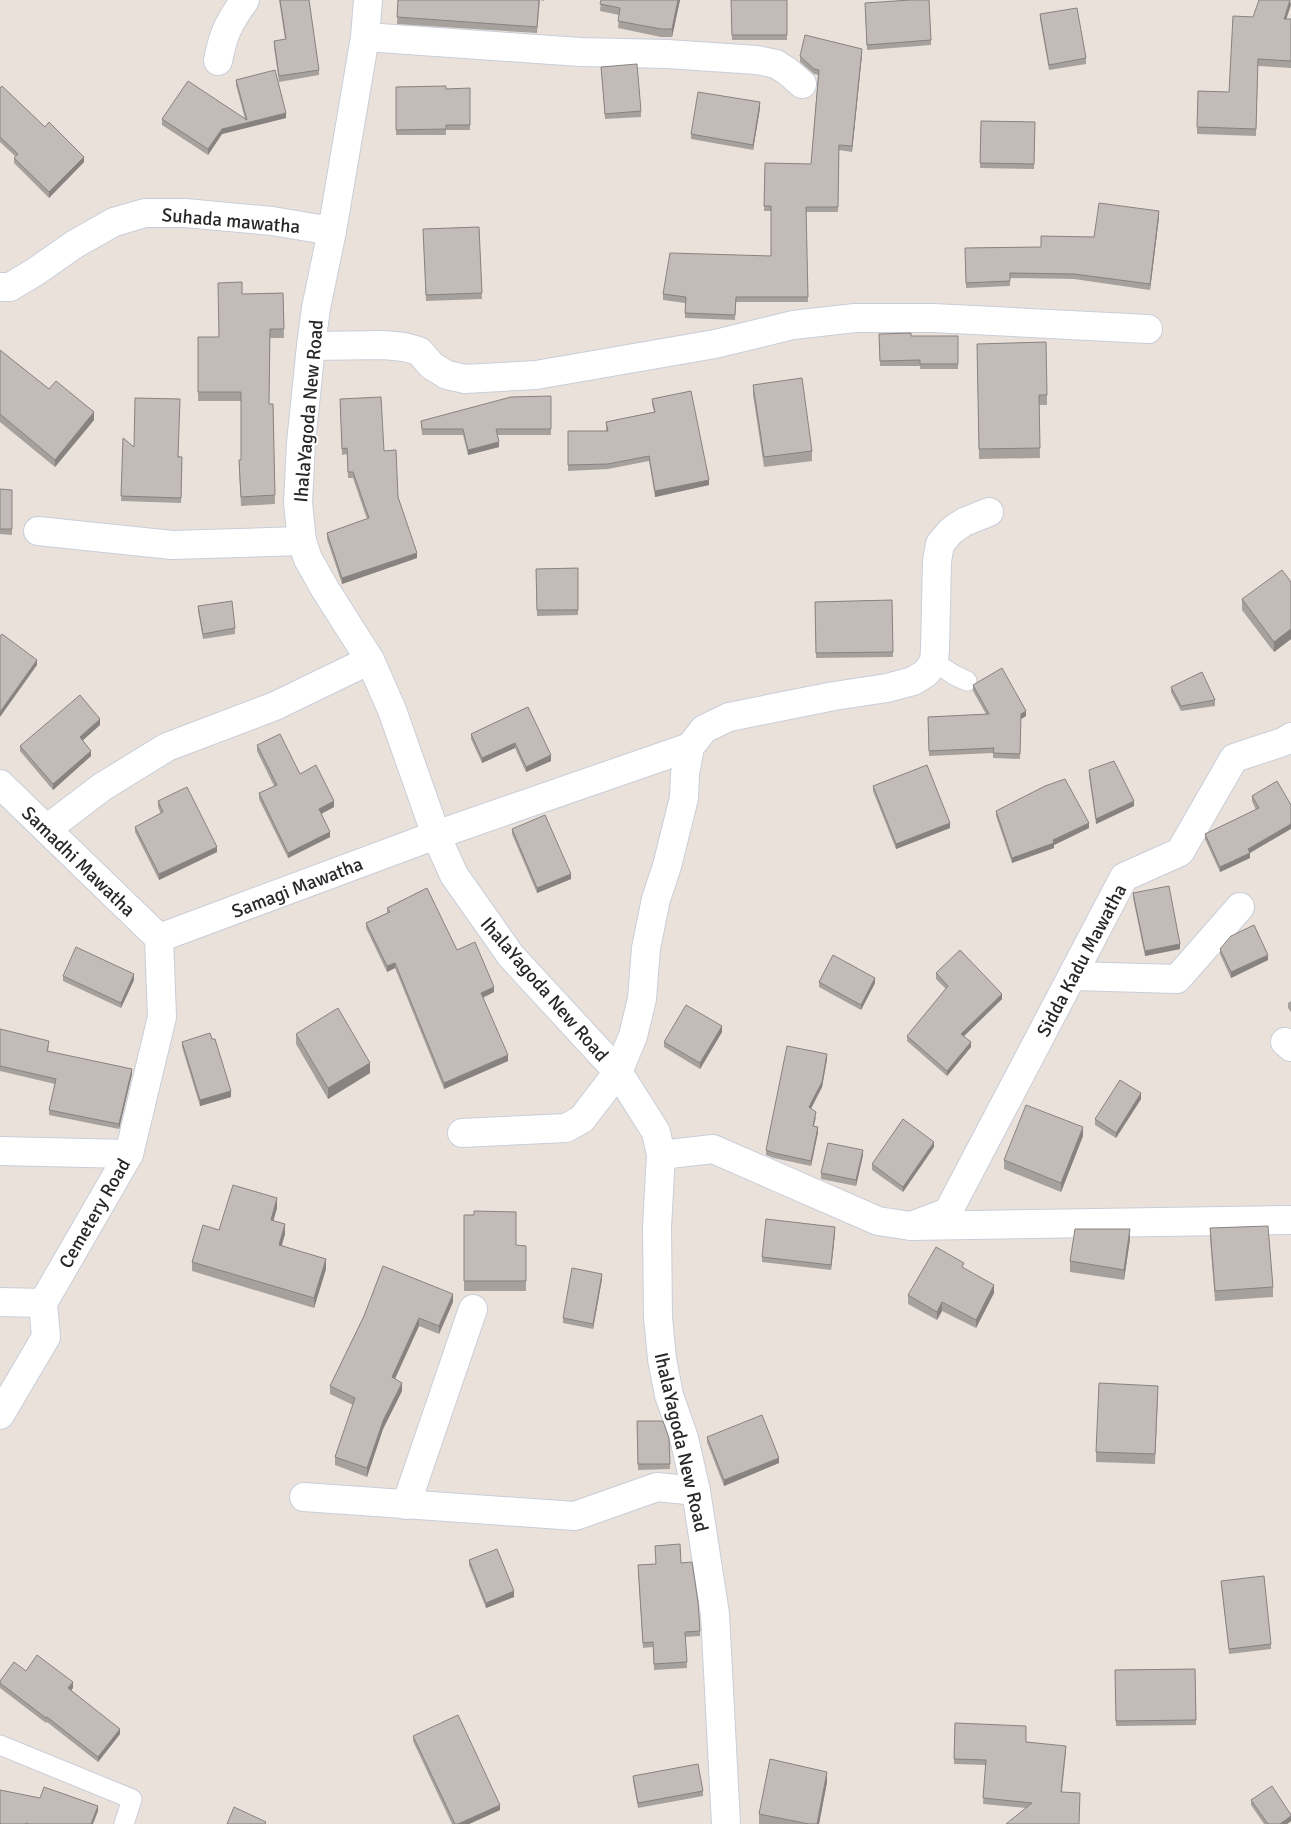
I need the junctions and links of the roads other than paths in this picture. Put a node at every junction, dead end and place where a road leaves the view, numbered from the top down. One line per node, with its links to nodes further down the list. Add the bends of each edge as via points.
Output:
1 (245, 0): 4 (street, via 223,38)
2 (368, 0): 3 (street, IhalaYagoda New Road)
3 (365, 37): 5 (street, via 757,60 776,64); 6 (street, IhalaYagoda New Road)
4 (218, 61)
5 (802, 84)
6 (332, 231): 7 (street, Suhada mawatha, via 272,221 145,213 114,222 10,287); 9 (street, IhalaYagoda New Road)
7 (0, 287)
8 (1148, 329): 9 (street, via 933,318 855,318 793,324 715,344 536,375 465,379 447,375 432,366 419,351 404,347)
9 (311, 346): 12 (street, IhalaYagoda New Road, via 298,503)
10 (989, 512): 14 (street, via 957,527 940,544)
11 (38, 531): 12 (street, via 172,545)
12 (302, 541): 13 (street, IhalaYagoda New Road, via 325,589)
13 (370, 660): 19 (street, via 275,706 166,747 102,787); 20 (street, IhalaYagoda New Road, via 392,710)
14 (934, 662): 15 (lane); 17 (street, via 926,673 913,681 887,688 729,717 704,729)
15 (968, 681)
16 (1291, 737): 23 (street, Sidda Kadu Mawatha, via 1234,758 1180,852 1124,877)
17 (690, 747): 20 (street, Samagi Mawatha); 24 (street, via 684,798 646,948 642,999 633,1036)
18 (0, 784): 19 (street, Samadhi Mawatha)
19 (47, 829): 22 (street, Samadhi Mawatha)
20 (436, 835): 22 (street, Samagi Mawatha); 24 (street, IhalaYagoda New Road, via 454,875 511,956)
21 (1240, 907): 23 (street, via 1177,979)
22 (159, 938): 27 (street, Cemetery Road, via 162,1017)
23 (1073, 976): 30 (street, Sidda Kadu Mawatha, via 948,1212)
24 (618, 1072): 25 (street, via 582,1119 566,1128); 28 (street, IhalaYagoda New Road, via 656,1132)
25 (462, 1133)
26 (0, 1151): 27 (street)
27 (129, 1154): 32 (street, Cemetery Road)
28 (661, 1155): 30 (street, via 713,1149 878,1222); 35 (street, IhalaYagoda New Road, via 656,1227 662,1358)
29 (1291, 1220): 30 (street)
30 (911, 1226)
31 (0, 1302): 32 (street)
32 (42, 1303): 34 (street, via 46,1337)
33 (473, 1309): 37 (street)
34 (0, 1415)
35 (696, 1491): 37 (street, via 657,1487 576,1516); 40 (street, IhalaYagoda New Road, via 715,1614)
36 (304, 1497): 37 (street)
37 (406, 1505)
38 (0, 1746): 39 (lane, via 132,1799)
39 (124, 1824)
40 (726, 1824)

